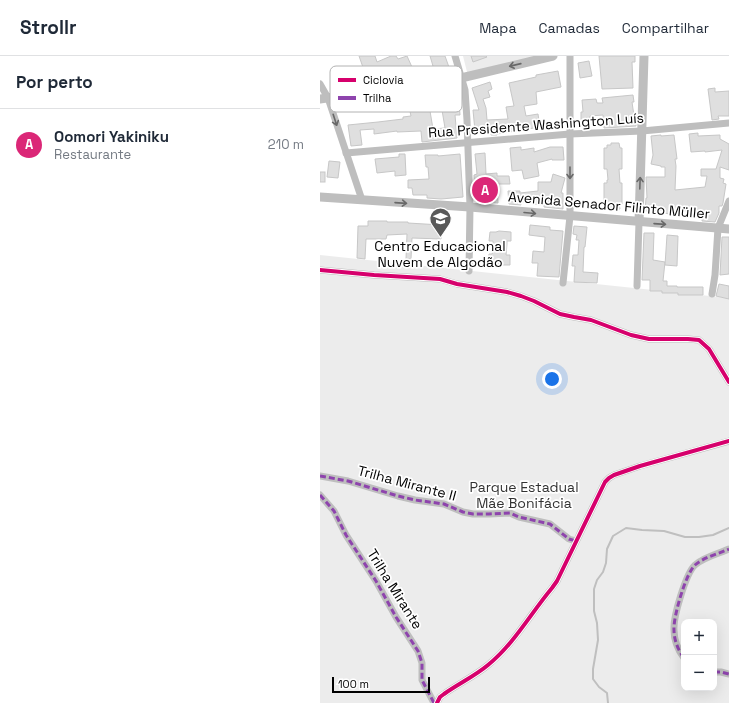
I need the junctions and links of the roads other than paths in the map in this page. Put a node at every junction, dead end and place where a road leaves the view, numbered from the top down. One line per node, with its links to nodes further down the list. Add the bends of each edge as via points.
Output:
1 (455, 56): 5 (street)
2 (553, 56): 6 (street, one-way to 6)
3 (570, 56): 12 (street)
4 (644, 56): 11 (street)
5 (458, 66)
6 (462, 78)
7 (462, 81): 13 (street, via 465,90)
8 (320, 84): 9 (street)
9 (324, 99): 14 (street, one-way to 14)
10 (729, 123): 11 (street, Rua Presidente Washington Luís)
11 (642, 131): 12 (street, Rua Presidente Washington Luís); 20 (street, one-way to 11)
12 (570, 134): 13 (street, Rua Presidente Washington Luís); 19 (street, one-way to 19)
13 (467, 143): 14 (street, Rua Presidente Washington Luís); 18 (street)
14 (346, 153): 16 (street)
15 (320, 197): 16 (street, Avenida Senador Filinto Müller)
16 (362, 200): 18 (street, Avenida Senador Filinto Müller, one-way to 18)
17 (729, 201): 21 (street)
18 (470, 207): 19 (street, Avenida Senador Filinto Müller, one-way to 19); 24 (street)
19 (570, 216): 20 (street, Avenida Senador Filinto Müller); 25 (street)
20 (638, 222): 21 (street, Avenida Senador Filinto Müller, one-way to 21); 26 (street)
21 (718, 228): 22 (street, Avenida Senador Filinto Müller); 27 (street)
22 (729, 229)
23 (320, 270): 28 (street, via 440,279 507,292 527,298 560,314 591,320 631,335 650,339 699,340 709,349)
24 (469, 271)
25 (563, 283)
26 (637, 286)
27 (712, 294)
28 (729, 382)
29 (729, 441): 32 (street, via 640,466 609,478)
30 (320, 476): 32 (street, Trilha Mirante II, via 348,481 404,498 444,504 473,514 510,513 550,524 569,539)
31 (320, 494): 37 (street, Trilha Mirante, via 334,511 346,535 418,651 422,663 422,680)
32 (576, 541): 38 (street, via 557,581 512,640 487,666 444,694)
33 (729, 549): 34 (street, via 695,565 687,580 673,628)
34 (681, 655)
35 (717, 672): 36 (street)
36 (729, 674)
37 (434, 703)
38 (437, 703)

